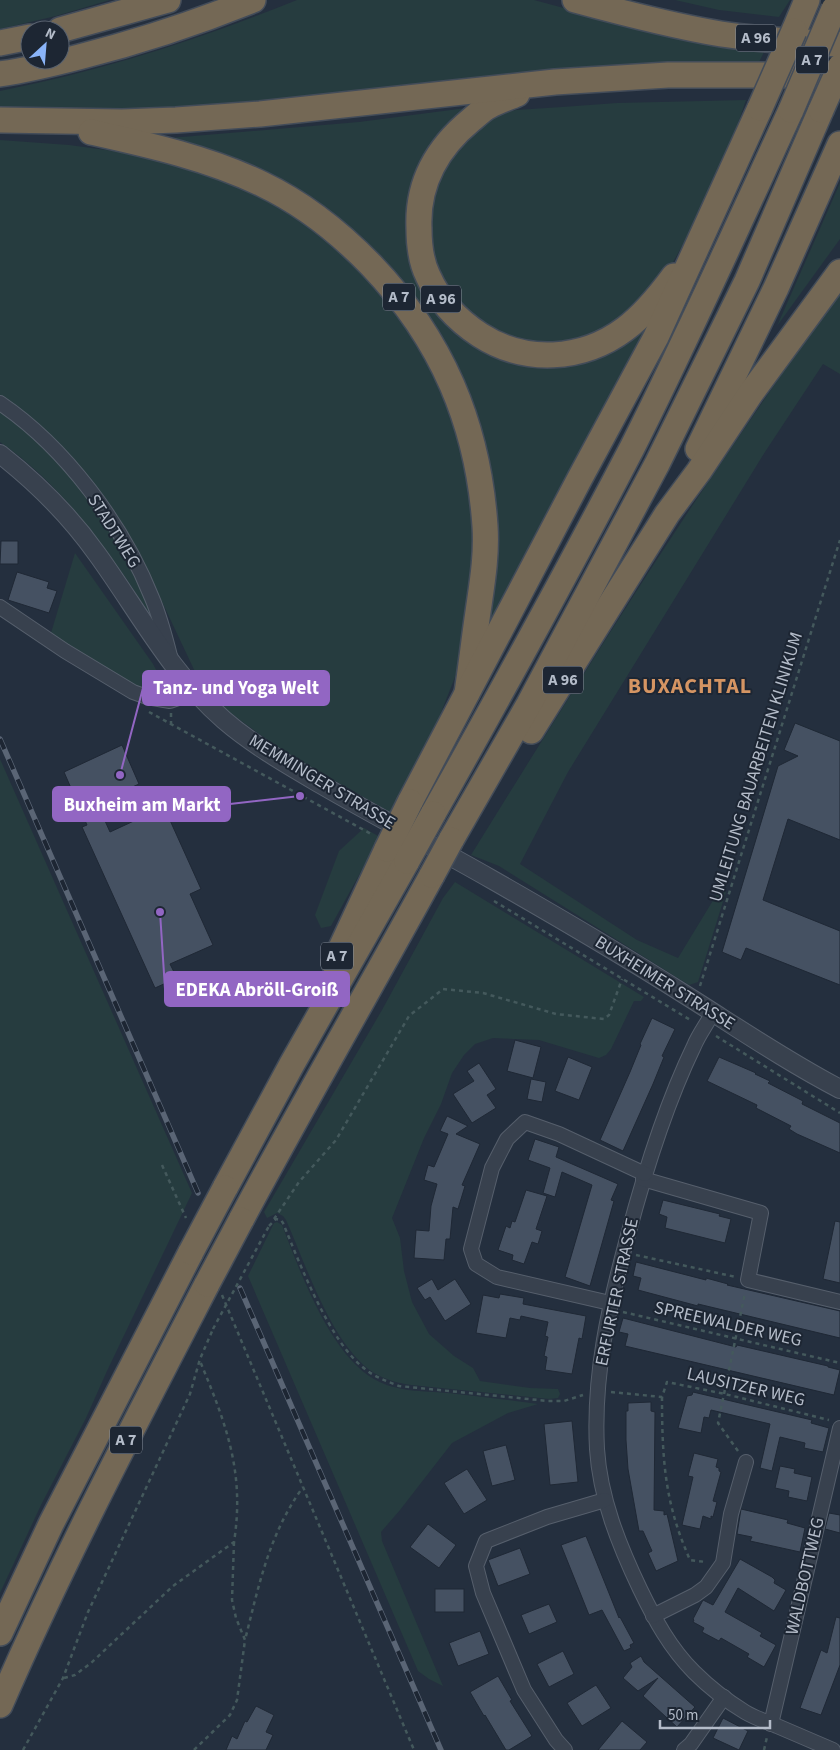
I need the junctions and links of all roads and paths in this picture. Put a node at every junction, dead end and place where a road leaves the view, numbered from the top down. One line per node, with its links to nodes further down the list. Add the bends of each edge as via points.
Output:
1 (168, 0): 8 (highway)
2 (253, 0): 13 (highway, via 123,46)
3 (575, 0): 7 (highway, A 96)
4 (648, 0): 7 (highway)
5 (805, 4): 19 (highway, bridge)
6 (835, 4): 30 (highway, A 7, bridge, via 720,266 632,447 433,814)
7 (672, 25): 11 (highway, A 96, via 766,40)
8 (70, 27)
9 (20, 39): 10 (highway)
10 (0, 43)
11 (840, 44)
12 (840, 67): 29 (highway, A 7, bridge, via 747,281 657,464)
13 (0, 74)
14 (840, 75): 15 (highway, A 96, via 668,75)
15 (555, 82): 17 (highway, A 96, via 260,114 131,122); 19 (highway, A 96, via 488,106 447,142 436,159 421,195 418,215 422,258 427,275 455,317 488,340 527,354 562,355 599,344 626,328 648,308 681,266)
16 (0, 120): 17 (highway, A 96)
17 (35, 122): 28 (highway, A 7, via 130,140 220,166 262,184 290,198 349,242 408,307 438,355 454,389 476,462 485,527 485,559)
18 (840, 144): 23 (highway, via 776,288)
19 (717, 206): 28 (highway, A 7, via 656,337)
20 (840, 272): 23 (highway)
21 (0, 403): 26 (street, STADTWEG, via 49,444 101,503 152,596)
22 (0, 454): 26 (street, MEMMINGER STRASSE, via 24,473 75,525)
23 (666, 514): 29 (highway, A 96, via 530,732)
24 (840, 540): 33 (path, UMLEITUNG BAUARBEITEN KLINIKUM)
25 (0, 607): 27 (street, via 133,692 170,700)
26 (172, 661): 27 (street, MEMMINGER STRASSE)
27 (194, 689): 31 (street, MEMMINGER STRASSE, via 224,720 286,764)
28 (467, 692): 30 (highway, A 7, bridge, via 410,802)
29 (451, 840): 62 (highway, A 7, bridge, via 207,1284 48,1598)
30 (397, 855): 58 (highway, A 7, bridge, via 341,947 292,1064 51,1524)
31 (490, 878): 33 (street, BUXHEIMER STRASSE)
32 (622, 979): 39 (path, via 609,1015 604,1018 556,1014 483,993 443,989 409,1016 336,1140 299,1182)
33 (695, 1001): 34 (street, BUXHEIMER STRASSE)
34 (713, 1012): 35 (street, ERFURTER STRASSE); 36 (street, BUXHEIMER STRASSE)
35 (704, 1028): 37 (path); 38 (street, ERFURTER STRASSE, via 672,1099)
36 (840, 1088)
37 (840, 1113)
38 (644, 1176): 40 (street, ERFURTER STRASSE); 41 (street, via 761,1213); 43 (street, via 559,1134 525,1122 507,1139 492,1168 471,1249 476,1264 497,1277)
39 (269, 1226): 46 (path, bridge, via 213,1328); 48 (path, via 276,1219 281,1220 335,1334 350,1355 379,1379 399,1386 548,1401 564,1401)
40 (624, 1252): 41 (path); 43 (street, ERFURTER STRASSE)
41 (748, 1280): 42 (street); 45 (path)
42 (840, 1302)
43 (610, 1306): 45 (path, SPREEWALDER WEG); 48 (street, ERFURTER STRASSE)
44 (236, 1324): 53 (path)
45 (736, 1338): 47 (path, SPREEWALDER WEG); 49 (path)
46 (200, 1359): 55 (path, via 232,1449 238,1521); 60 (path, via 190,1394 88,1612)
47 (840, 1363)
48 (597, 1391): 50 (path); 54 (street, ERFURTER STRASSE, via 597,1450)
49 (725, 1394): 50 (path, LAUSITZER WEG, via 667,1382); 51 (path, LAUSITZER WEG); 52 (path, via 718,1423)
50 (662, 1397): 56 (path, via 666,1479 674,1516 690,1560)
51 (835, 1424): 63 (street, WALDBOTTWEG)
52 (746, 1462): 56 (street)
53 (303, 1486): 59 (path, via 272,1544); 66 (path)
54 (605, 1500): 57 (street, ERFURTER STRASSE); 67 (street, via 547,1517 486,1541 476,1566 524,1690)
55 (234, 1542): 59 (path, via 232,1600); 60 (path, via 173,1586 91,1664 75,1675)
56 (723, 1563): 57 (street, via 706,1587)
57 (653, 1616): 61 (street, ERFURTER STRASSE, via 678,1654)
58 (0, 1633)
59 (245, 1640): 65 (path, via 237,1700 230,1714)
60 (63, 1678): 64 (path)
61 (724, 1697): 63 (street, ERFURTER STRASSE); 68 (street)
62 (0, 1705)
63 (771, 1724): 69 (street, ERFURTER STRASSE)
64 (23, 1750)
65 (194, 1750)
66 (414, 1750)
67 (565, 1750)
68 (684, 1750)
69 (833, 1750)

